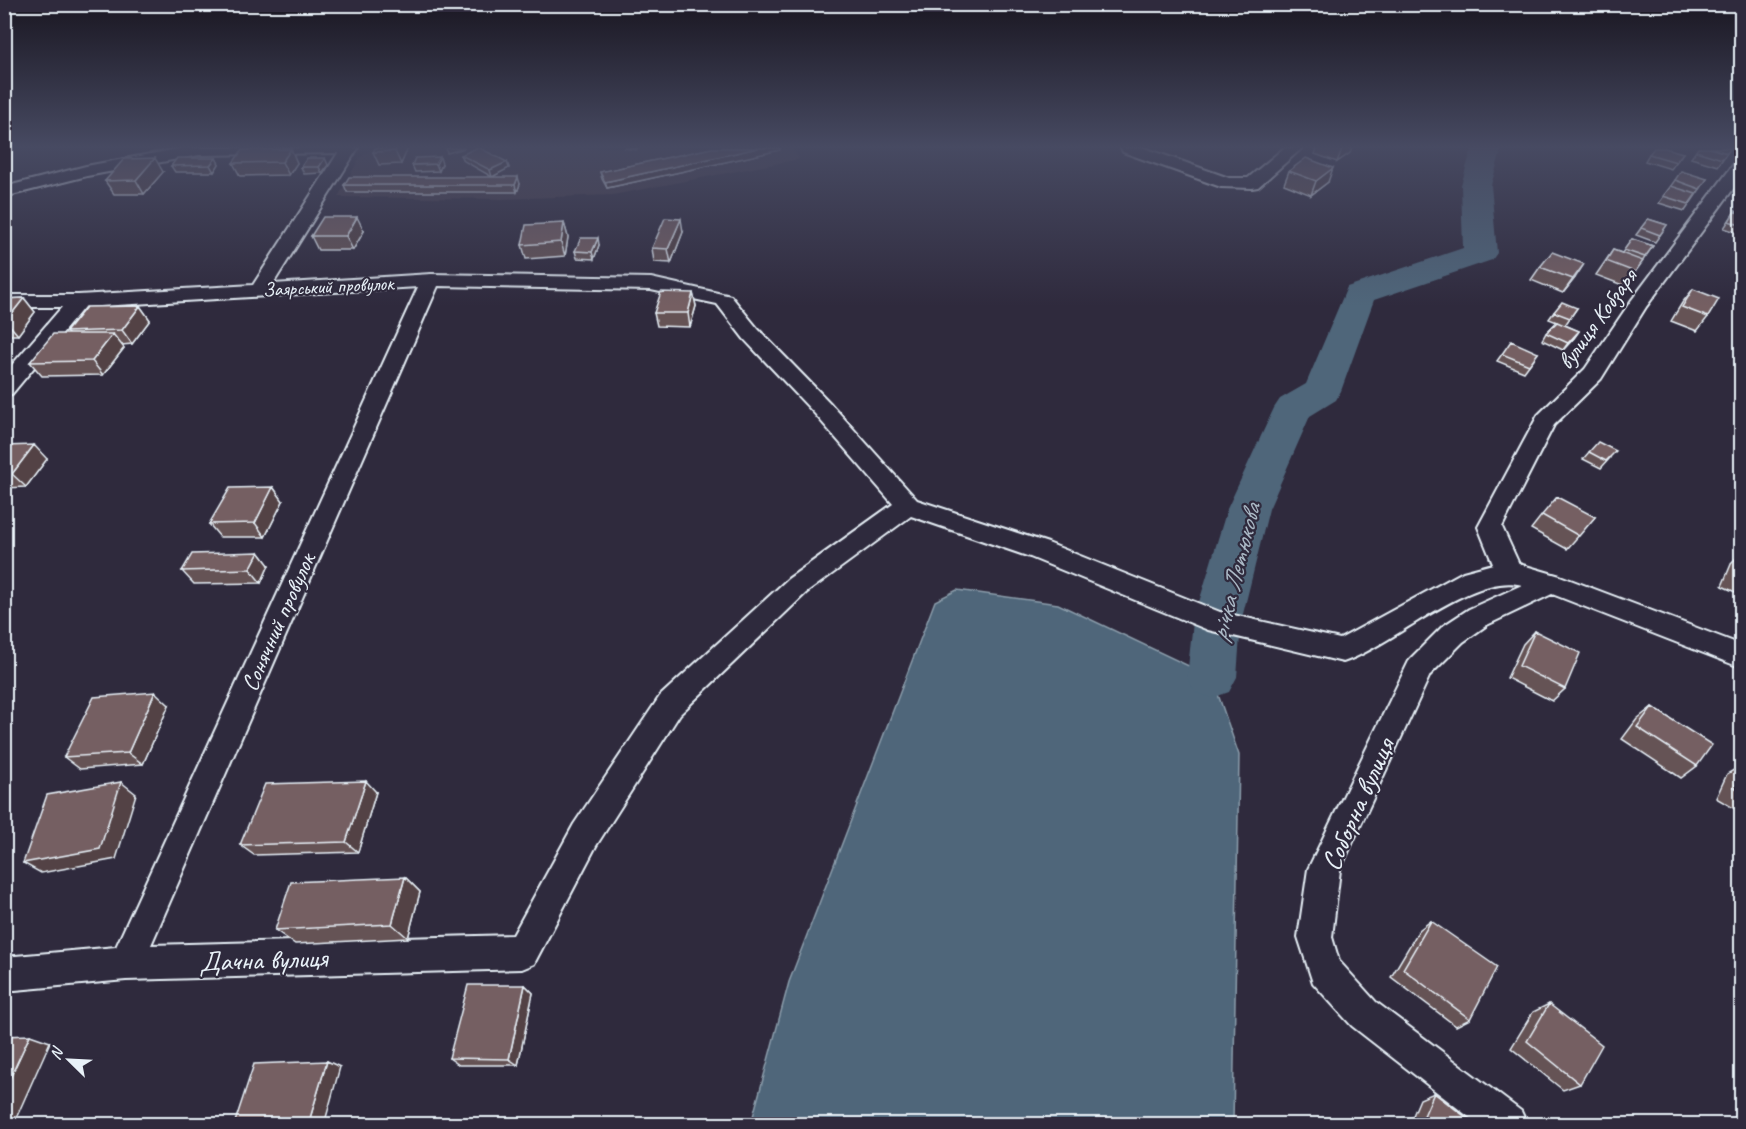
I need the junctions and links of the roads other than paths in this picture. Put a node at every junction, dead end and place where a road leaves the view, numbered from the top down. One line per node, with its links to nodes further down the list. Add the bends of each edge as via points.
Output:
1 (316, 201): 4 (street)
2 (1716, 201): 9 (street, вулиця Кобзаря, via 1593,374 1546,420 1524,458 1490,527)
3 (431, 280): 4 (street, Заярський провулок); 8 (street, Заярський провулок, via 651,284 724,300); 12 (street, Сонячний провулок)
4 (259, 290): 6 (street, Заярський провулок)
5 (4, 301): 6 (street, Заярський провулок)
6 (78, 301): 7 (street)
7 (4, 389)
8 (908, 506): 9 (street, via 1039,550 1217,622 1343,651 1472,579); 12 (street, Дачна вулиця, via 797,586 670,705 585,835 522,952)
9 (1509, 571): 10 (street)
10 (1551, 583): 11 (street); 14 (street, Соборна вулиця, via 1478,617 1453,634 1420,667 1324,870 1315,937 1324,970 1364,1014)
11 (1742, 657)
12 (126, 963): 13 (street, Дачна вулиця)
13 (4, 974)
14 (1508, 1125)

